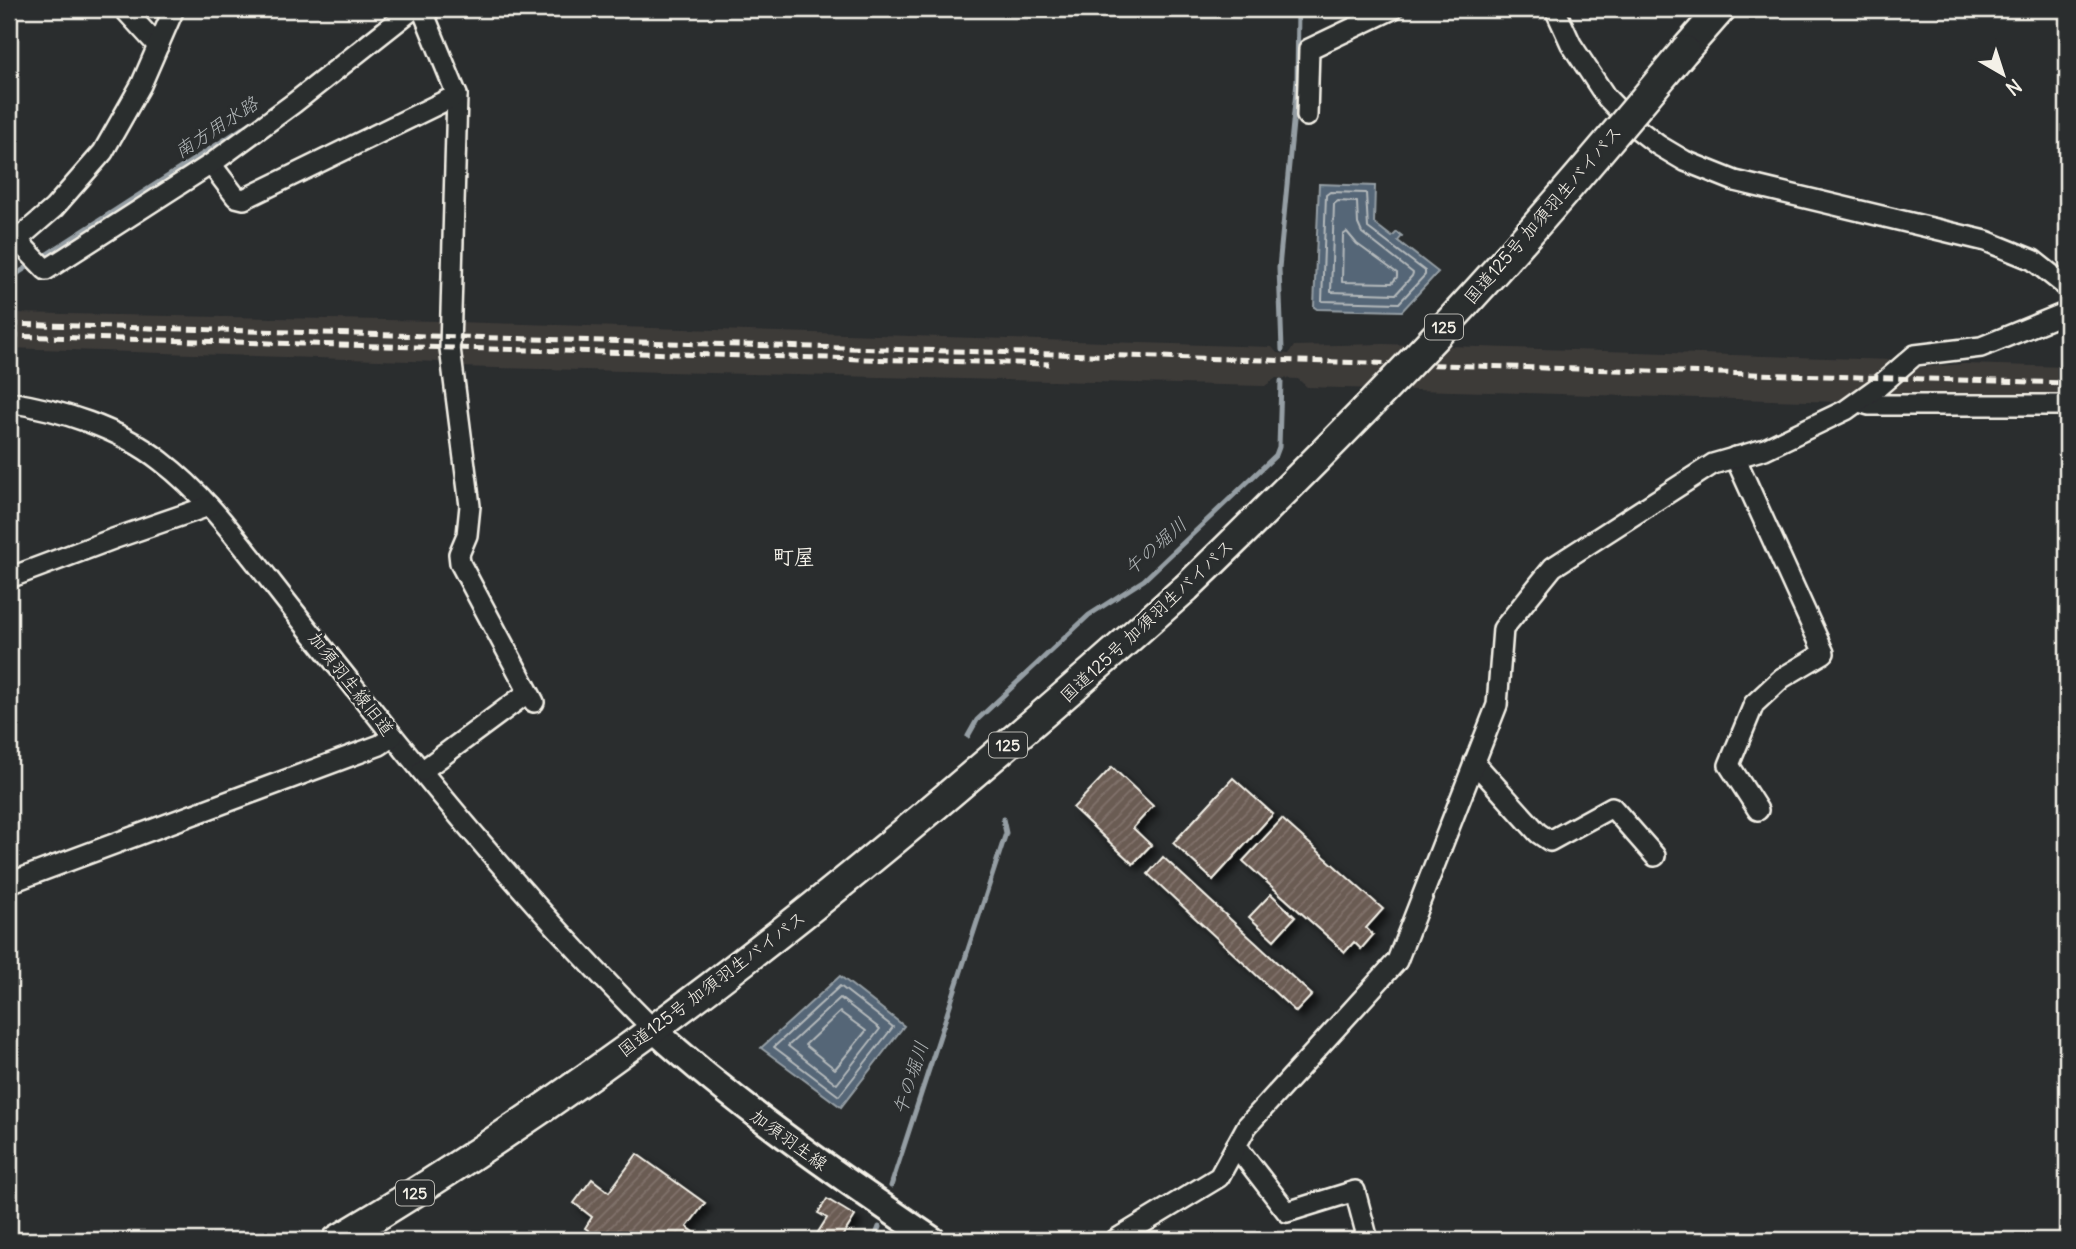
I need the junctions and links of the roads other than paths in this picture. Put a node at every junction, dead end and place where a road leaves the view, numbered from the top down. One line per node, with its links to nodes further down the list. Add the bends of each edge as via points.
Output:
1 (124, 9): 8 (street)
2 (174, 9): 8 (street)
3 (413, 9): 11 (street)
4 (422, 9): 9 (street)
5 (1393, 9): 10 (street, via 1309,49)
6 (1555, 9): 13 (street, via 1571,44 1606,97 1647,136 1685,161 1735,181 1986,241 2033,260)
7 (1721, 9): 27 (highway, 国道125号 加須羽生バイパス / 125, bridge, via 1447,324 1186,588 917,823)
8 (158, 46): 12 (street, via 103,152 54,208)
9 (457, 95): 11 (street, via 244,199 236,197); 23 (street, via 450,359 470,506 460,563 530,697)
10 (1307, 116)
11 (211, 164): 12 (street, via 46,270)
12 (13, 242)
13 (2067, 287)
14 (2067, 312): 16 (street, via 1981,346 1915,355)
15 (9, 402): 19 (street, 加須羽生線旧道, via 62,414 128,440 159,459)
16 (1859, 402): 17 (street); 18 (street, via 1765,449)
17 (2067, 405)
18 (1735, 457): 22 (street, via 1713,464 1553,567 1503,629 1497,705); 24 (street, via 1824,653 1782,678 1754,704 1729,765)
19 (209, 506): 20 (street); 21 (street, 加須羽生線旧道)
20 (9, 578)
21 (393, 736): 23 (street, 加須羽生線旧道); 26 (street, via 380,745)
22 (1474, 762): 25 (street, via 1550,841 1612,807); 29 (street, via 1397,961 1247,1126)
23 (422, 771): 27 (street, 加須羽生線旧道, via 513,881)
24 (1758, 810)
25 (1655, 856)
26 (9, 883)
27 (653, 1029): 28 (highway, 国道125号 加須羽生バイパス / 125); 32 (main road, 加須羽生線, via 752,1114)
28 (492, 1144): 30 (highway, 国道125号 加須羽生バイパス / 125); 31 (highway, 国道125号 加須羽生バイパス, via 459,1179)
29 (1236, 1146): 33 (street, via 1219,1177); 34 (street, via 1287,1212 1355,1191)
30 (337, 1240)
31 (374, 1240)
32 (933, 1240)
33 (1115, 1240)
34 (1368, 1240)

